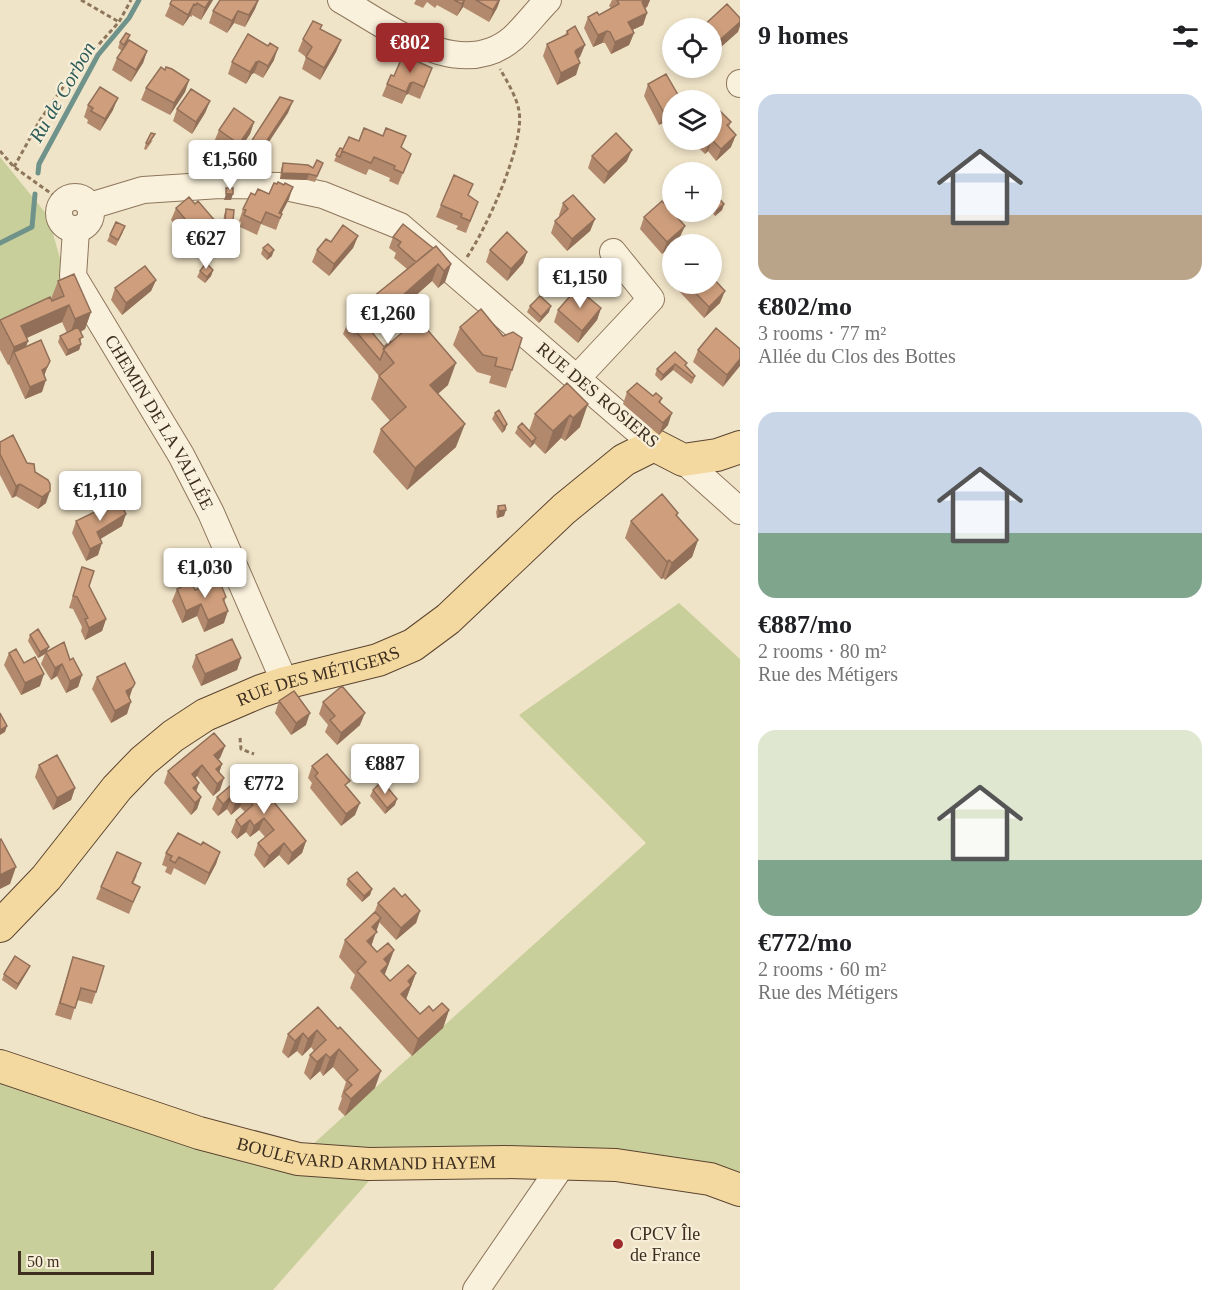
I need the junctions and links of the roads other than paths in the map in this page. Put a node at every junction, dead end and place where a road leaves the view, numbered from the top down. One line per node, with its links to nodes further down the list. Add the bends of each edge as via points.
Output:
1 (341, 0): 2 (street, via 433,51 465,56 489,51 512,39)
2 (548, 0)
3 (90, 206): 4 (street, via 89,222); 4 (street, via 83,198 72,197 60,207 59,218); 6 (street, RUE DES ROSIERS, via 143,190 220,185 281,186 323,195 400,226)
4 (76, 230): 11 (street, CHEMIN DE LA VALLÉE, via 73,276 181,455 211,513)
5 (613, 252): 6 (street, via 651,299)
6 (577, 378): 7 (street, RUE DES ROSIERS)
7 (654, 445): 9 (main road, RUE DES ROSIERS); 11 (main road, RUE DES MÉTIGERS, via 624,460 564,509 448,619 412,645 378,660)
8 (740, 447): 9 (main road)
9 (683, 460): 10 (street, RUE DES ROSIERS)
10 (740, 511)
11 (285, 683): 12 (main road, RUE DES MÉTIGERS, via 205,715 150,755 117,788 46,878)
12 (0, 926)
13 (0, 1066): 14 (main road, BOULEVARD ARMAND HAYEM, via 199,1133 298,1160 369,1164)
14 (564, 1162): 15 (main road, BOULEVARD ARMAND HAYEM, via 616,1165 710,1179); 16 (street)
15 (740, 1190)
16 (476, 1290)

